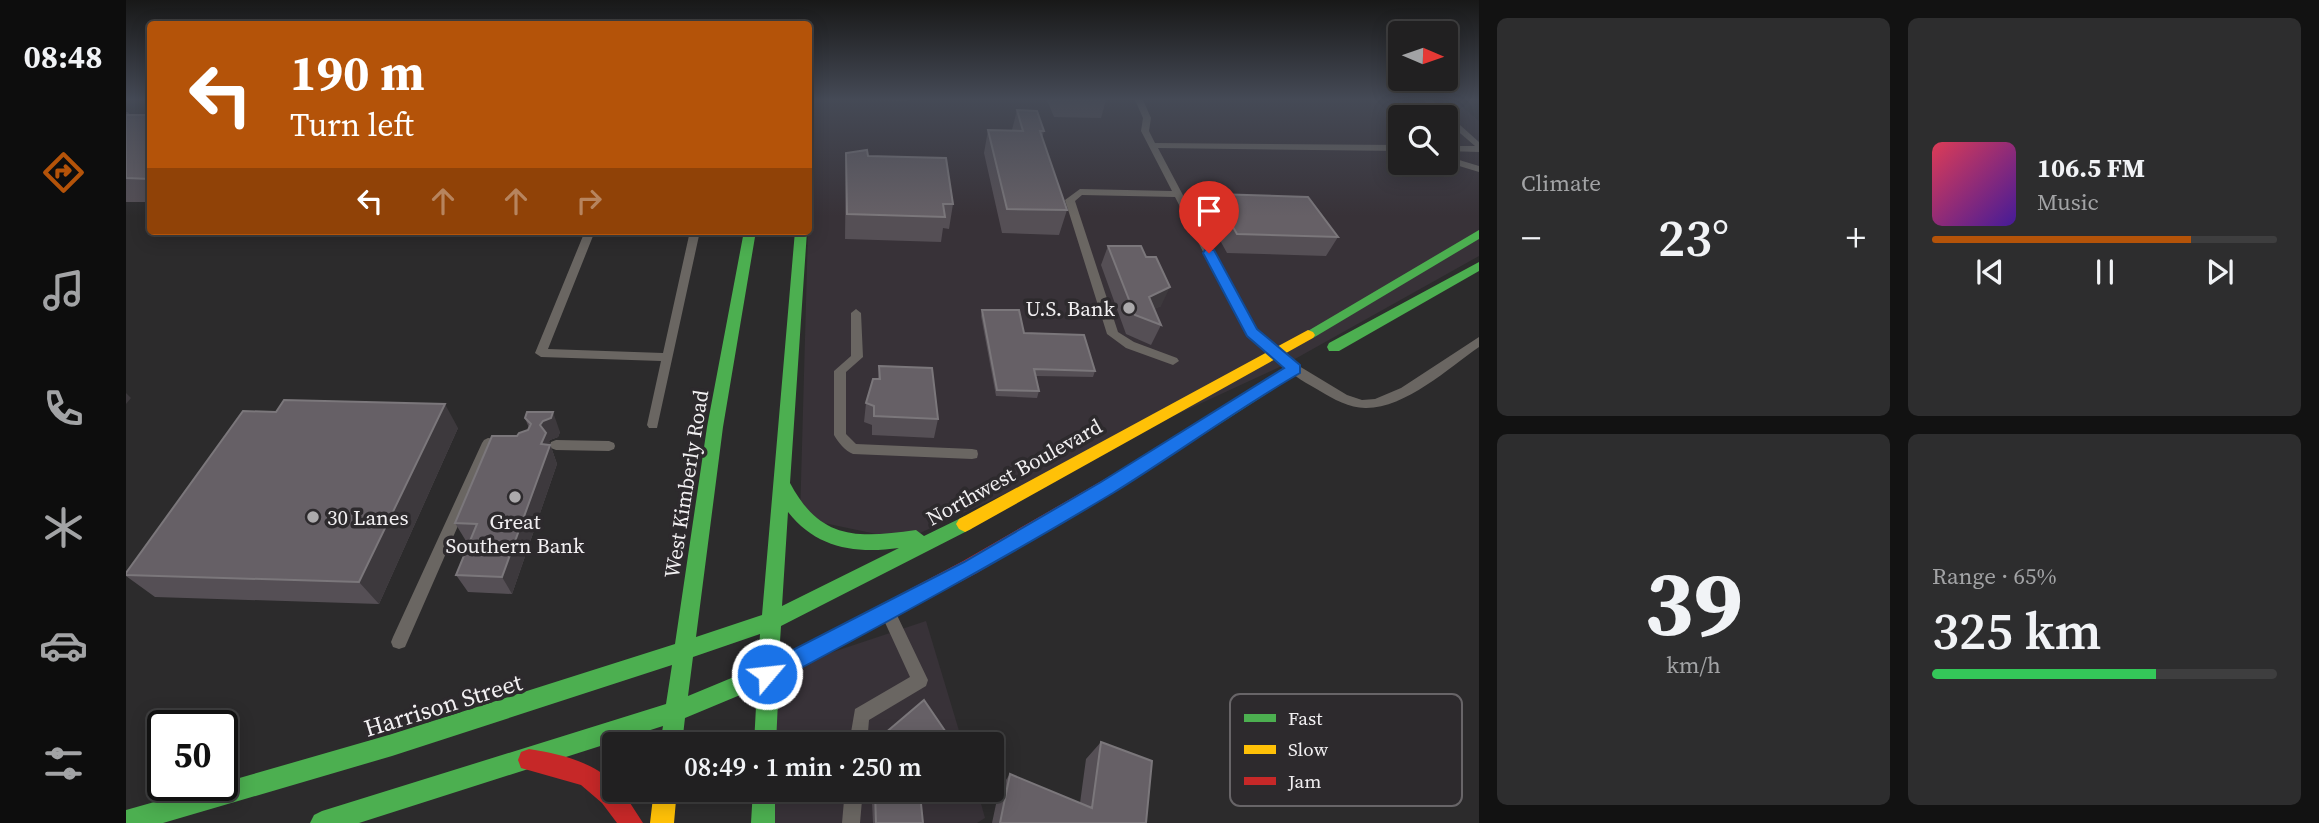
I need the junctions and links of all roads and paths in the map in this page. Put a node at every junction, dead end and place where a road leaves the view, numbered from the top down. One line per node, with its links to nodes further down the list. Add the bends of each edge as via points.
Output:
1 (1149, 138): 2 (lane)
2 (1153, 145): 4 (lane); 10 (lane)
3 (1479, 148): 5 (lane)
4 (1388, 149)
5 (1458, 149): 6 (lane)
6 (1479, 156)
7 (1458, 163): 8 (lane)
8 (1479, 169)
9 (1131, 193): 10 (lane); 21 (lane, via 1080,192 1070,200 1113,334)
10 (1178, 194): 19 (lane, via 1242,317)
11 (1479, 234): 19 (main road, Northwest Boulevard)
12 (588, 235): 20 (lane, via 541,353)
13 (694, 235): 20 (lane)
14 (749, 235): 33 (main road, West Kimberly Road, via 715,427)
15 (801, 235): 28 (main road)
16 (1479, 266): 22 (main road)
17 (856, 313): 27 (lane, via 857,357 840,371 843,441 853,449)
18 (1479, 341): 22 (lane, via 1388,401 1363,404 1336,395)
19 (1275, 354): 22 (lane); 29 (main road, Northwest Boulevard)
20 (667, 357): 23 (lane)
21 (1173, 361)
22 (1306, 363): 30 (main road, via 1107,487)
23 (653, 425)
24 (520, 444): 32 (lane, via 488,443)
25 (556, 445): 26 (lane)
26 (609, 446)
27 (972, 454)
28 (781, 482): 29 (main road, via 793,511 818,533 841,542 880,543); 31 (main road)
29 (952, 531): 31 (main road, Northwest Boulevard)
30 (888, 611): 34 (main road); 38 (lane, via 920,680 861,715)
31 (771, 621): 33 (main road, Harrison Street); 34 (main road)
32 (399, 642)
33 (683, 650): 35 (main road, West Kimberly Road); 43 (main road, Harrison Street, via 382,748)
34 (767, 674): 35 (main road); 37 (main road)
35 (674, 712): 36 (main road, West Kimberly Road); 39 (main road)
36 (672, 732)
37 (765, 732)
38 (859, 732)
39 (524, 759): 44 (main road); 45 (main road, via 573,767 601,781)
40 (664, 802): 46 (main road)
41 (764, 802): 47 (main road)
42 (853, 802): 48 (lane)
43 (126, 822)
44 (322, 823)
45 (631, 823)
46 (662, 823)
47 (763, 823)
48 (851, 823)

